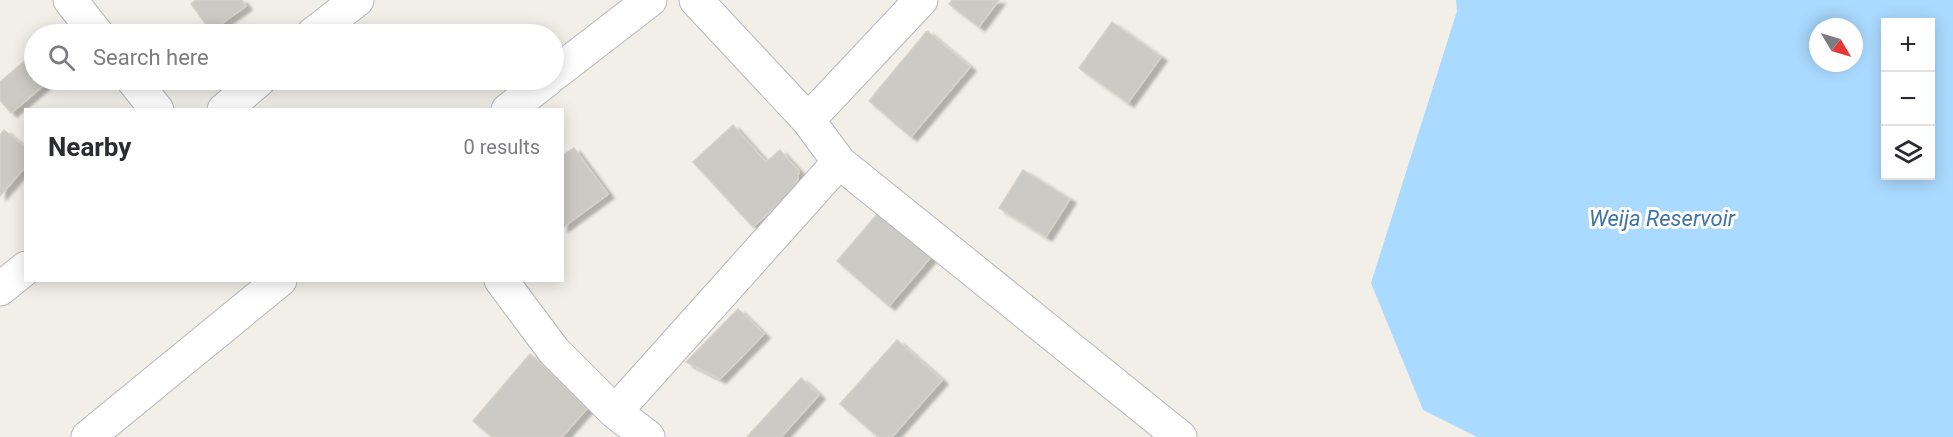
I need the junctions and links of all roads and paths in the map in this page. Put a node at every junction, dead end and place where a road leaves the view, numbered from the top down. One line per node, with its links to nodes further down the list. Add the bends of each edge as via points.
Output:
1 (70, 0): 6 (street)
2 (357, 0): 7 (street)
3 (650, 0): 8 (street)
4 (696, 0): 15 (street)
5 (921, 0): 15 (street)
6 (89, 24)
7 (326, 24)
8 (564, 66)
9 (142, 90): 12 (street)
10 (247, 90): 13 (street)
11 (534, 90): 14 (street)
12 (156, 108)
13 (226, 108)
14 (511, 108)
15 (808, 120): 16 (street)
16 (839, 162): 21 (street); 24 (street)
17 (24, 270): 20 (street)
18 (278, 282): 22 (street)
19 (502, 282): 21 (street, via 554,351)
20 (0, 289)
21 (615, 412): 23 (street)
22 (88, 437)
23 (648, 437)
24 (1180, 437)

